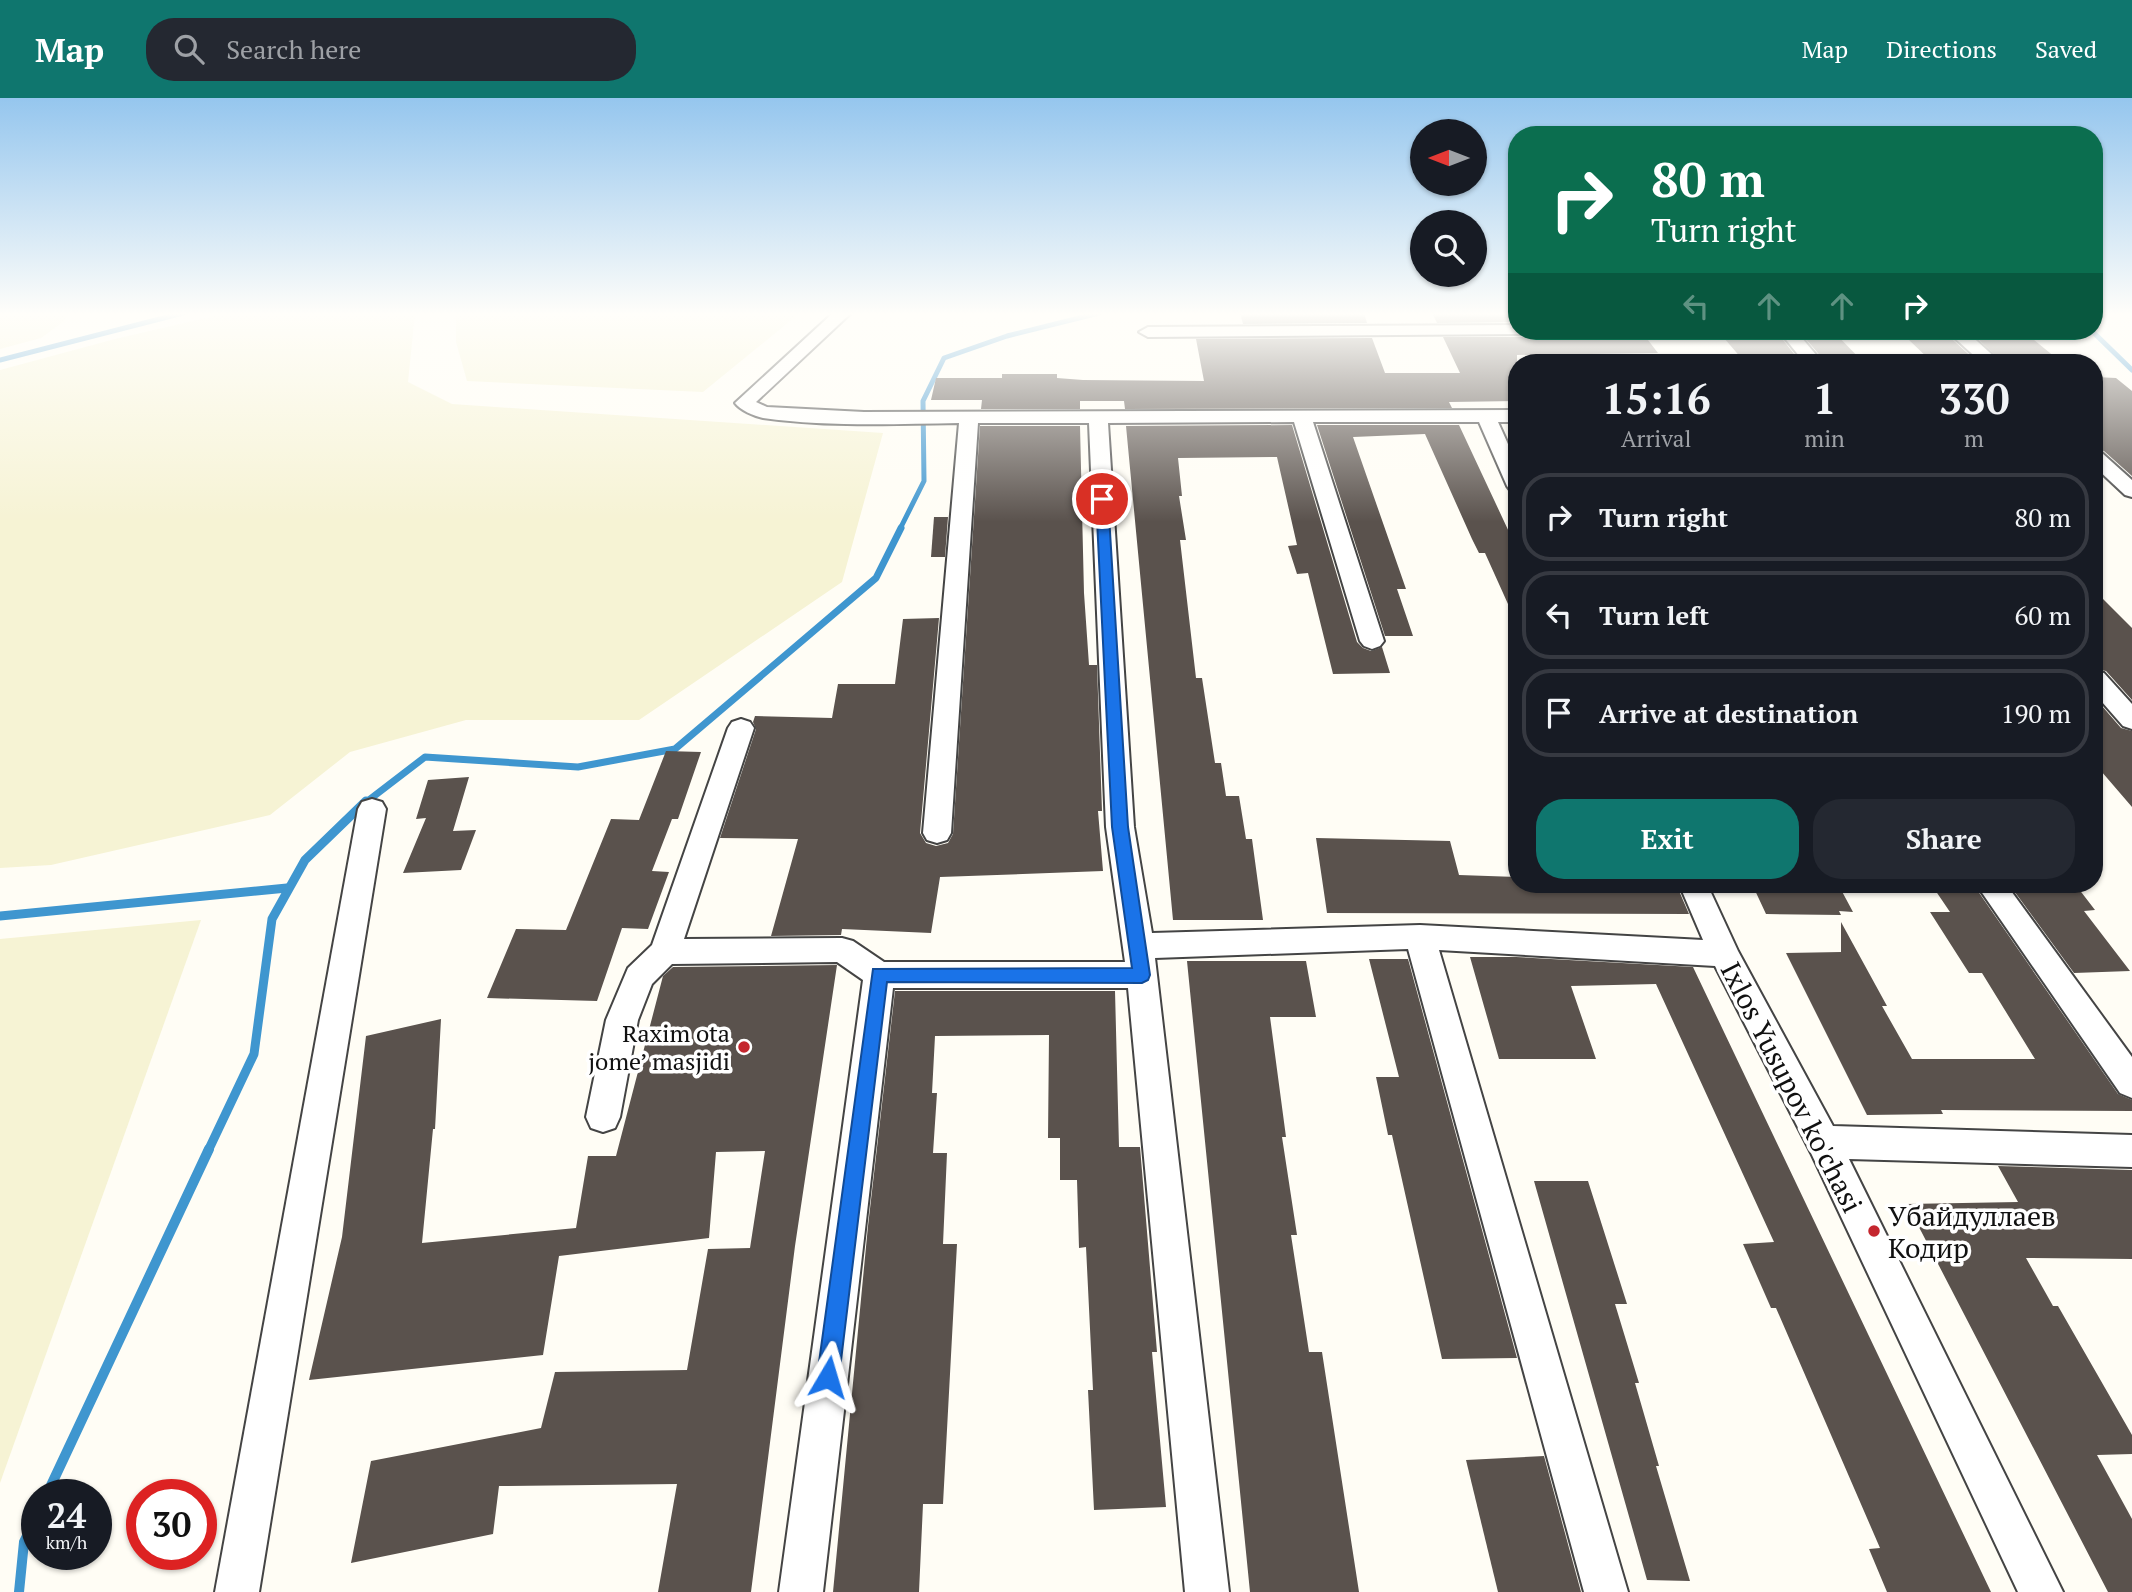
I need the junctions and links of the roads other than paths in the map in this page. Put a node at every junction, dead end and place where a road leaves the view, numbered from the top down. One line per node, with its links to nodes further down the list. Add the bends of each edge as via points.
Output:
1 (766, 383): 2 (street, via 744,403 763,412 864,418)
2 (969, 416): 3 (street); 15 (street)
3 (1098, 416): 4 (street); 21 (street, via 1120,827)
4 (1302, 416): 5 (street); 10 (street)
5 (1486, 416): 6 (street); 8 (street)
6 (1508, 416)
7 (2103, 464): 9 (street)
8 (1508, 466)
9 (2132, 491)
10 (1372, 641)
11 (2103, 687): 12 (street)
12 (2132, 720)
13 (741, 728): 19 (street)
14 (372, 809): 27 (street)
15 (937, 833)
16 (1697, 893): 20 (street, Ixlos Yusupov ko'chasi)
17 (1996, 893): 23 (street)
18 (1420, 937): 20 (street); 21 (street); 30 (street)
19 (665, 952): 22 (street, via 842,950); 24 (street, via 639,977 622,1020)
20 (1724, 954): 25 (street, Ixlos Yusupov ko'chasi)
21 (1140, 961): 22 (street); 29 (street)
22 (879, 975): 28 (street)
23 (2132, 1083)
24 (603, 1117)
25 (1823, 1142): 26 (street); 31 (street, Ixlos Yusupov ko'chasi)
26 (2132, 1151)
27 (237, 1592)
28 (801, 1592)
29 (1207, 1592)
30 (1605, 1592)
31 (2041, 1592)

